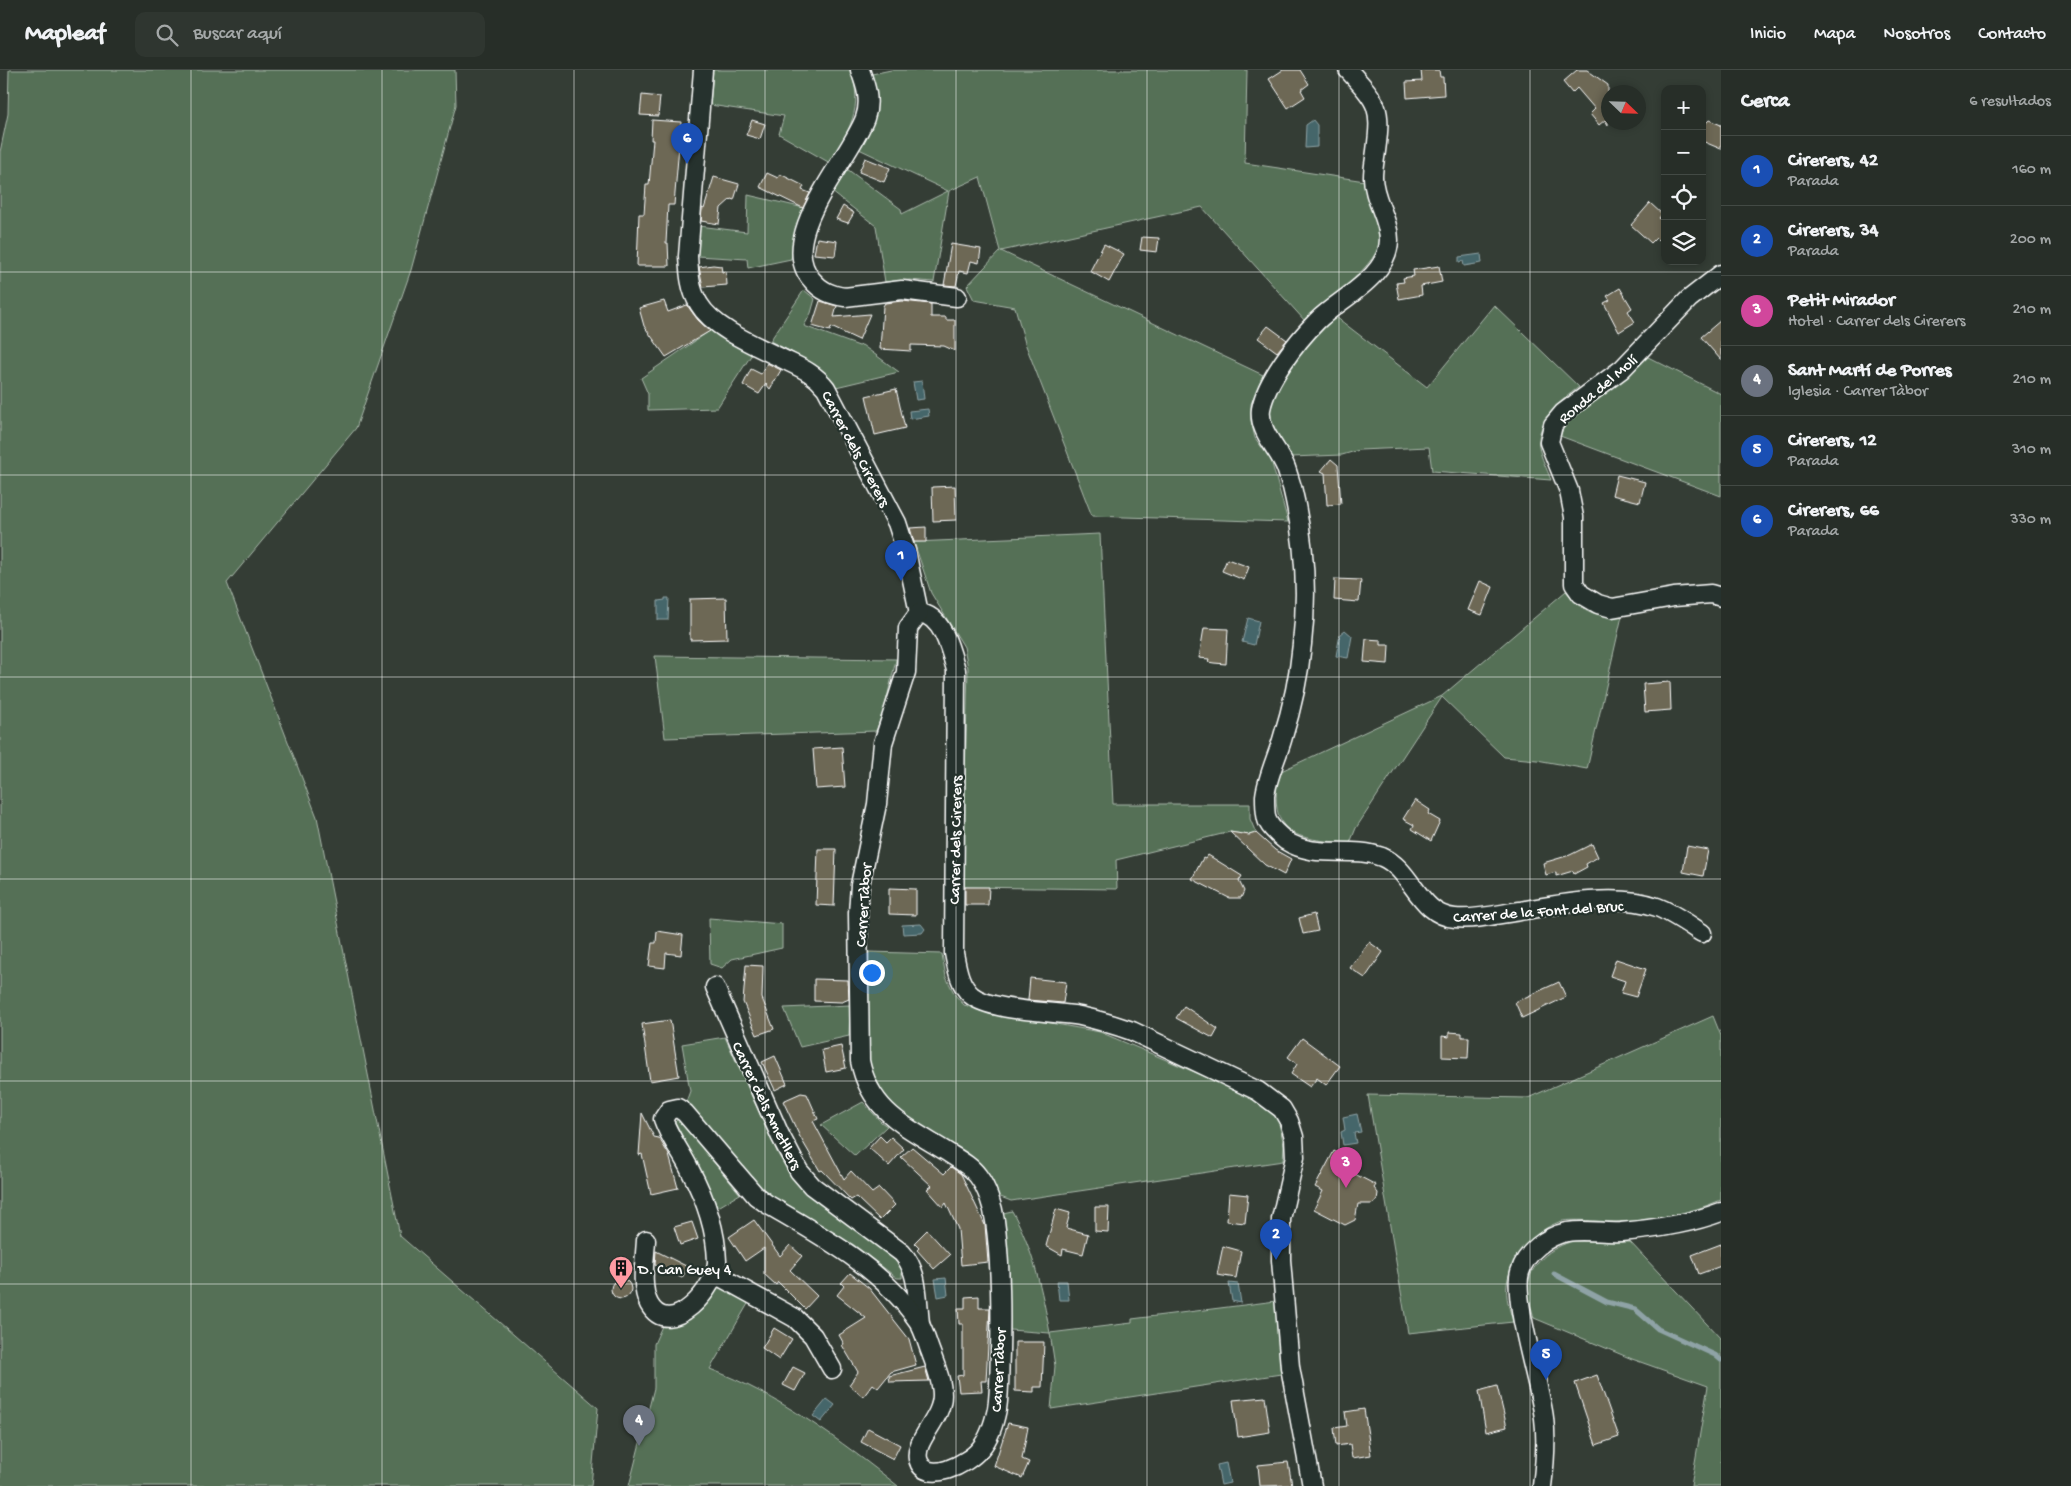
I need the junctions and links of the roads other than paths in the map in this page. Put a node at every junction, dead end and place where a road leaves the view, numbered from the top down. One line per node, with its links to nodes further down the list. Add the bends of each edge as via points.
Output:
1 (703, 70): 7 (street, Carrer dels Cirerers, via 688,256 695,296 710,318 812,374 826,388 897,523)
2 (860, 70): 5 (street, via 868,92 864,119 809,218 802,250 803,269 818,287 836,296 902,290)
3 (1348, 70): 8 (street, Carrer de la Font del Bruc, via 1379,109 1373,178 1389,241 1385,256 1374,273 1318,320 1295,348 1279,371 1261,411 1264,430 1286,466 1298,514 1305,598 1297,684 1265,794 1267,821 1285,840 1309,851 1363,852 1381,857 1398,867 1424,902 1446,917 1470,918 1548,906 1620,902 1654,906)
4 (1721, 274): 6 (street, Ronda del Molí, via 1689,299 1622,369 1563,413 1553,425 1549,442 1569,491 1574,517 1574,584 1581,594 1612,608 1711,594)
5 (957, 297)
6 (1721, 597)
7 (919, 613): 13 (street, Carrer Tàbor, via 908,628 906,672 883,743 877,804 860,885 859,1049 862,1071 873,1096 885,1111 915,1134 971,1168 985,1188 994,1219 1000,1316 997,1408 992,1430 980,1449 958,1467 942,1474 927,1473 921,1468 917,1456 918,1448 939,1414 942,1393); 15 (street, Carrer dels Cirerers, via 930,616 935,622 947,641 956,670 954,953 958,978 971,995 988,1004 1079,1016 1132,1031 1258,1091 1282,1109 1289,1121 1296,1157 1281,1219 1282,1260 1290,1367)
8 (1702, 933)
9 (715, 988): 13 (street, Carrer dels Ametllers, via 799,1171 812,1186 909,1260)
10 (1721, 1212): 16 (street, via 1664,1227 1620,1232 1567,1232 1542,1243 1525,1261 1520,1272 1520,1298 1546,1437)
11 (646, 1240): 12 (street, via 644,1276 648,1302 662,1316 674,1317 690,1309)
12 (715, 1274): 13 (street, Carrer Tàbor, via 716,1247 708,1212 663,1120 665,1114 673,1109 678,1108 685,1113 756,1196 866,1267 886,1284); 14 (street, via 796,1318 813,1336)
13 (920, 1323)
14 (832, 1369)
15 (1312, 1486)
16 (1542, 1486)

